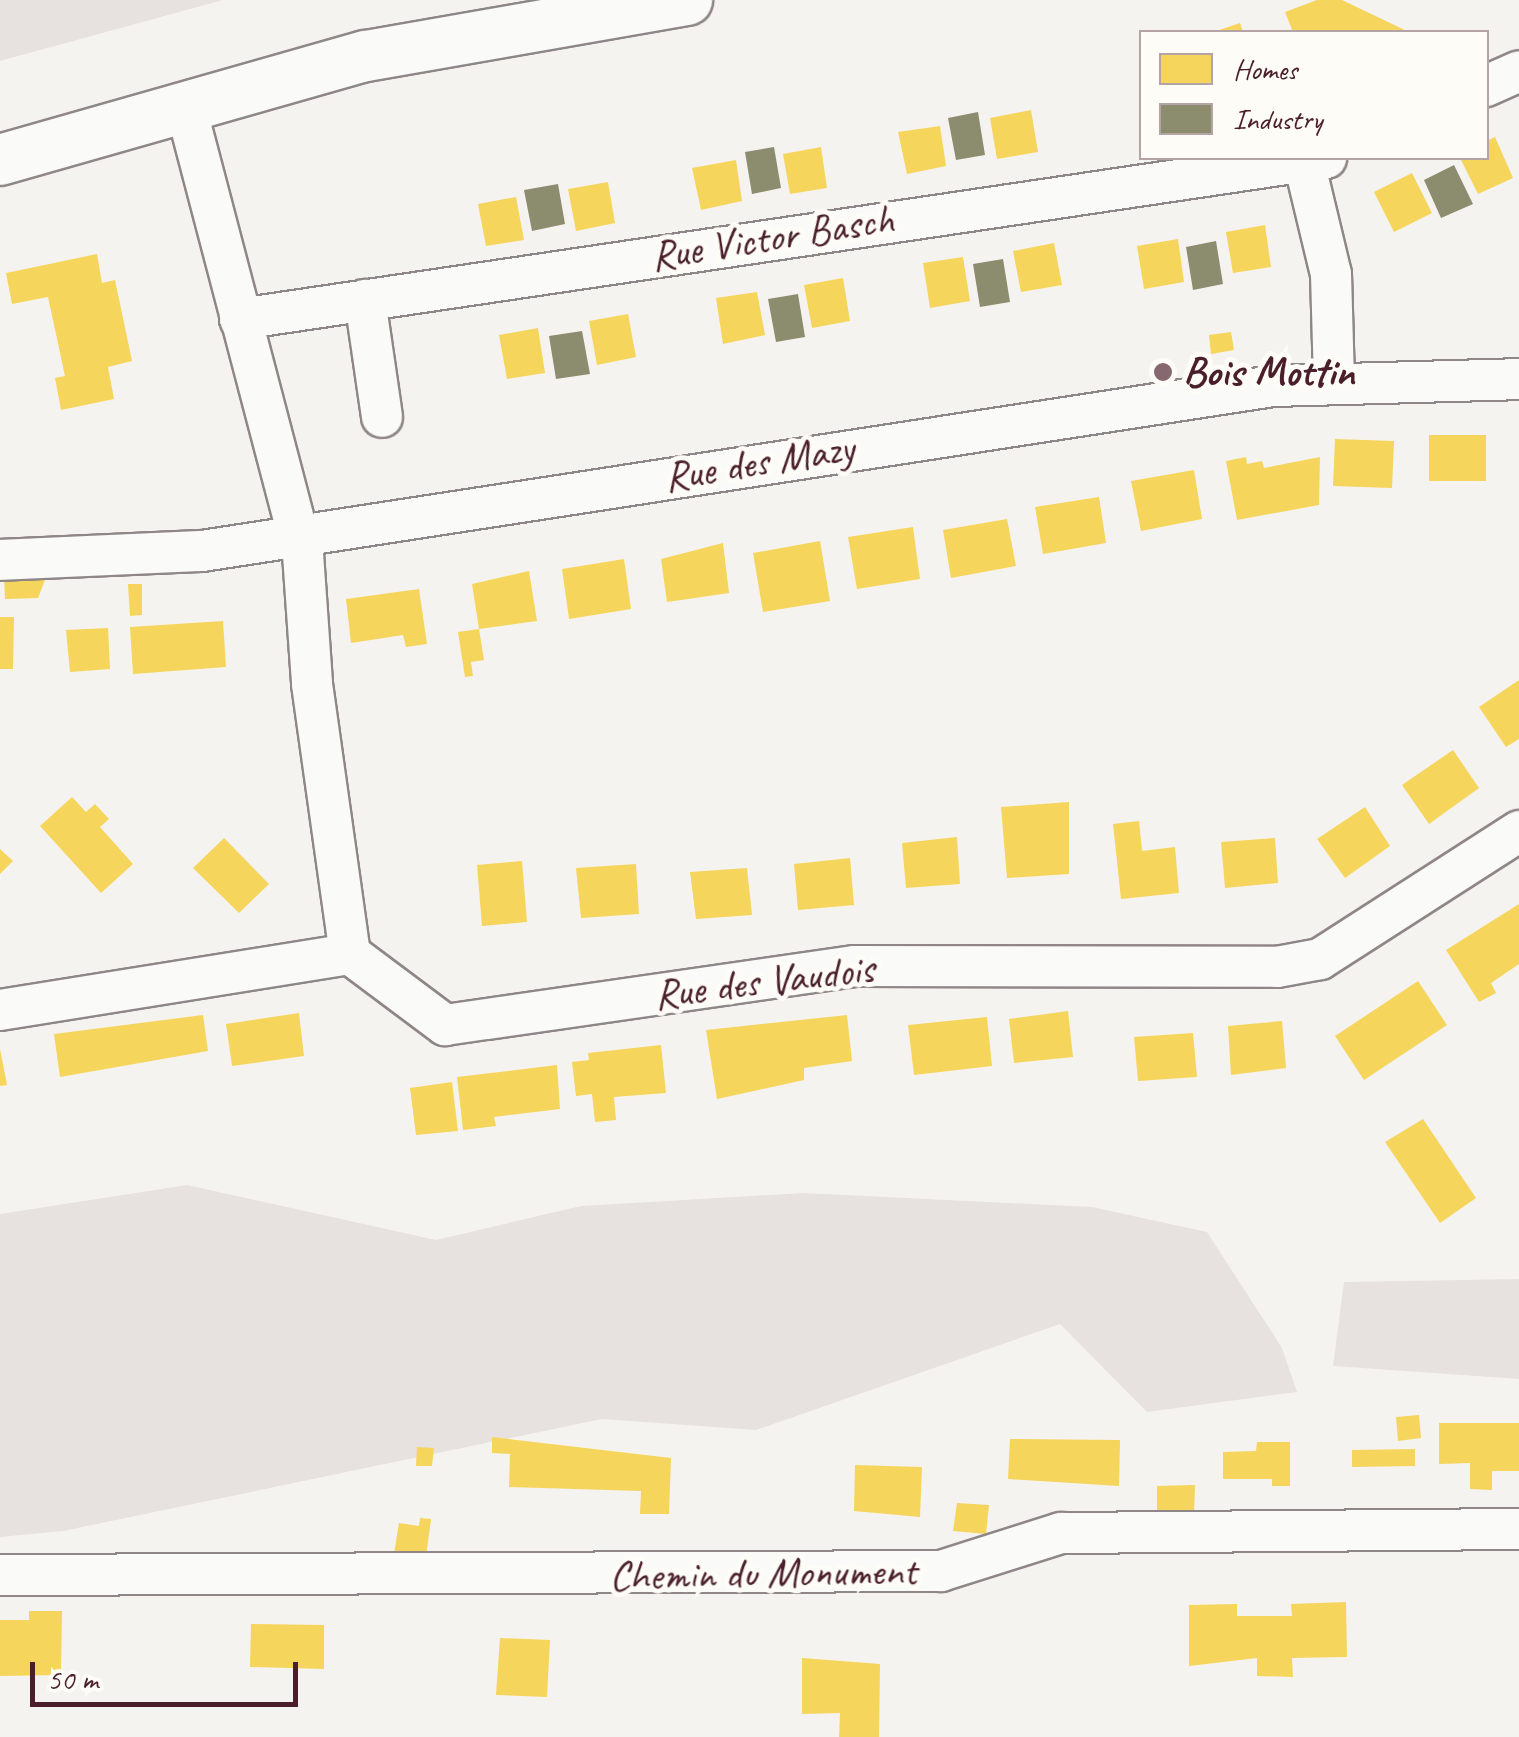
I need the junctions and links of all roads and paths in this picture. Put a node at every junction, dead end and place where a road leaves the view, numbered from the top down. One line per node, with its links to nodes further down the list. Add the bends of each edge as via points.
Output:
1 (686, 0): 4 (main road, via 366,56)
2 (1519, 71): 3 (street)
3 (1489, 85)
4 (186, 108): 5 (main road); 8 (street)
5 (0, 160)
6 (1315, 162): 7 (street, Rue Victor Basch, via 1041,196); 10 (street, Rue Victor Basch, via 1330,274)
7 (366, 300): 8 (street, Rue Victor Basch); 11 (street)
8 (240, 320): 12 (street)
9 (1519, 379): 10 (street, Rue des Mazy)
10 (1334, 384): 12 (street, Rue des Mazy, via 1176,400)
11 (382, 416)
12 (297, 538): 13 (street, Rue des Mazy, via 202,551); 15 (street)
13 (0, 560)
14 (1519, 831): 15 (street, Rue des Vaudois, via 1320,959 1277,967 854,966 445,1025)
15 (350, 954): 16 (street)
16 (0, 1010)
17 (1519, 1529): 18 (street, Chemin du Monument, via 1061,1533 941,1572)
18 (0, 1575)

